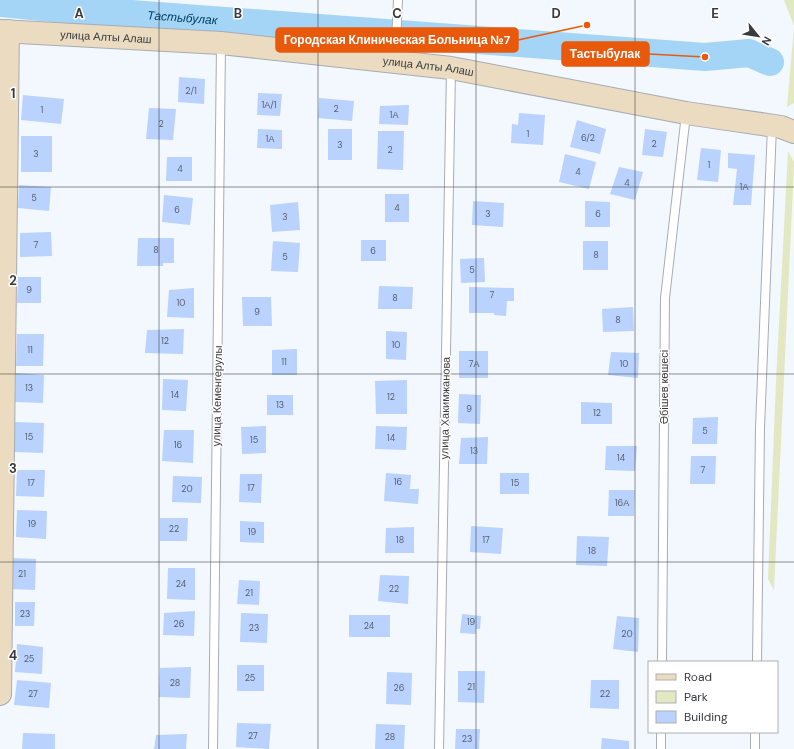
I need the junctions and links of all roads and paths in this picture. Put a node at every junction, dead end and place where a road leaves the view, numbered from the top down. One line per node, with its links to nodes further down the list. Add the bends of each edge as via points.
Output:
1 (398, 0): 4 (lane)
2 (4, 31): 3 (street, улица Алты Алаш); 10 (street)
3 (221, 43): 4 (street, улица Алты Алаш); 13 (lane, улица Кеменгерулы)
4 (394, 52): 5 (street, улица Алты Алаш)
5 (451, 68): 6 (street, улица Алты Алаш); 14 (lane, улица Хакимжанова)
6 (686, 113): 7 (street, улица Алты Алаш); 8 (lane, Әбішев көшесі, via 665,298)
7 (785, 126): 9 (lane, via 760,428)
8 (662, 661)
9 (757, 661)
10 (0, 694)
11 (661, 733): 15 (lane)
12 (755, 733): 16 (lane)
13 (213, 749)
14 (440, 749)
15 (661, 749)
16 (755, 749)

